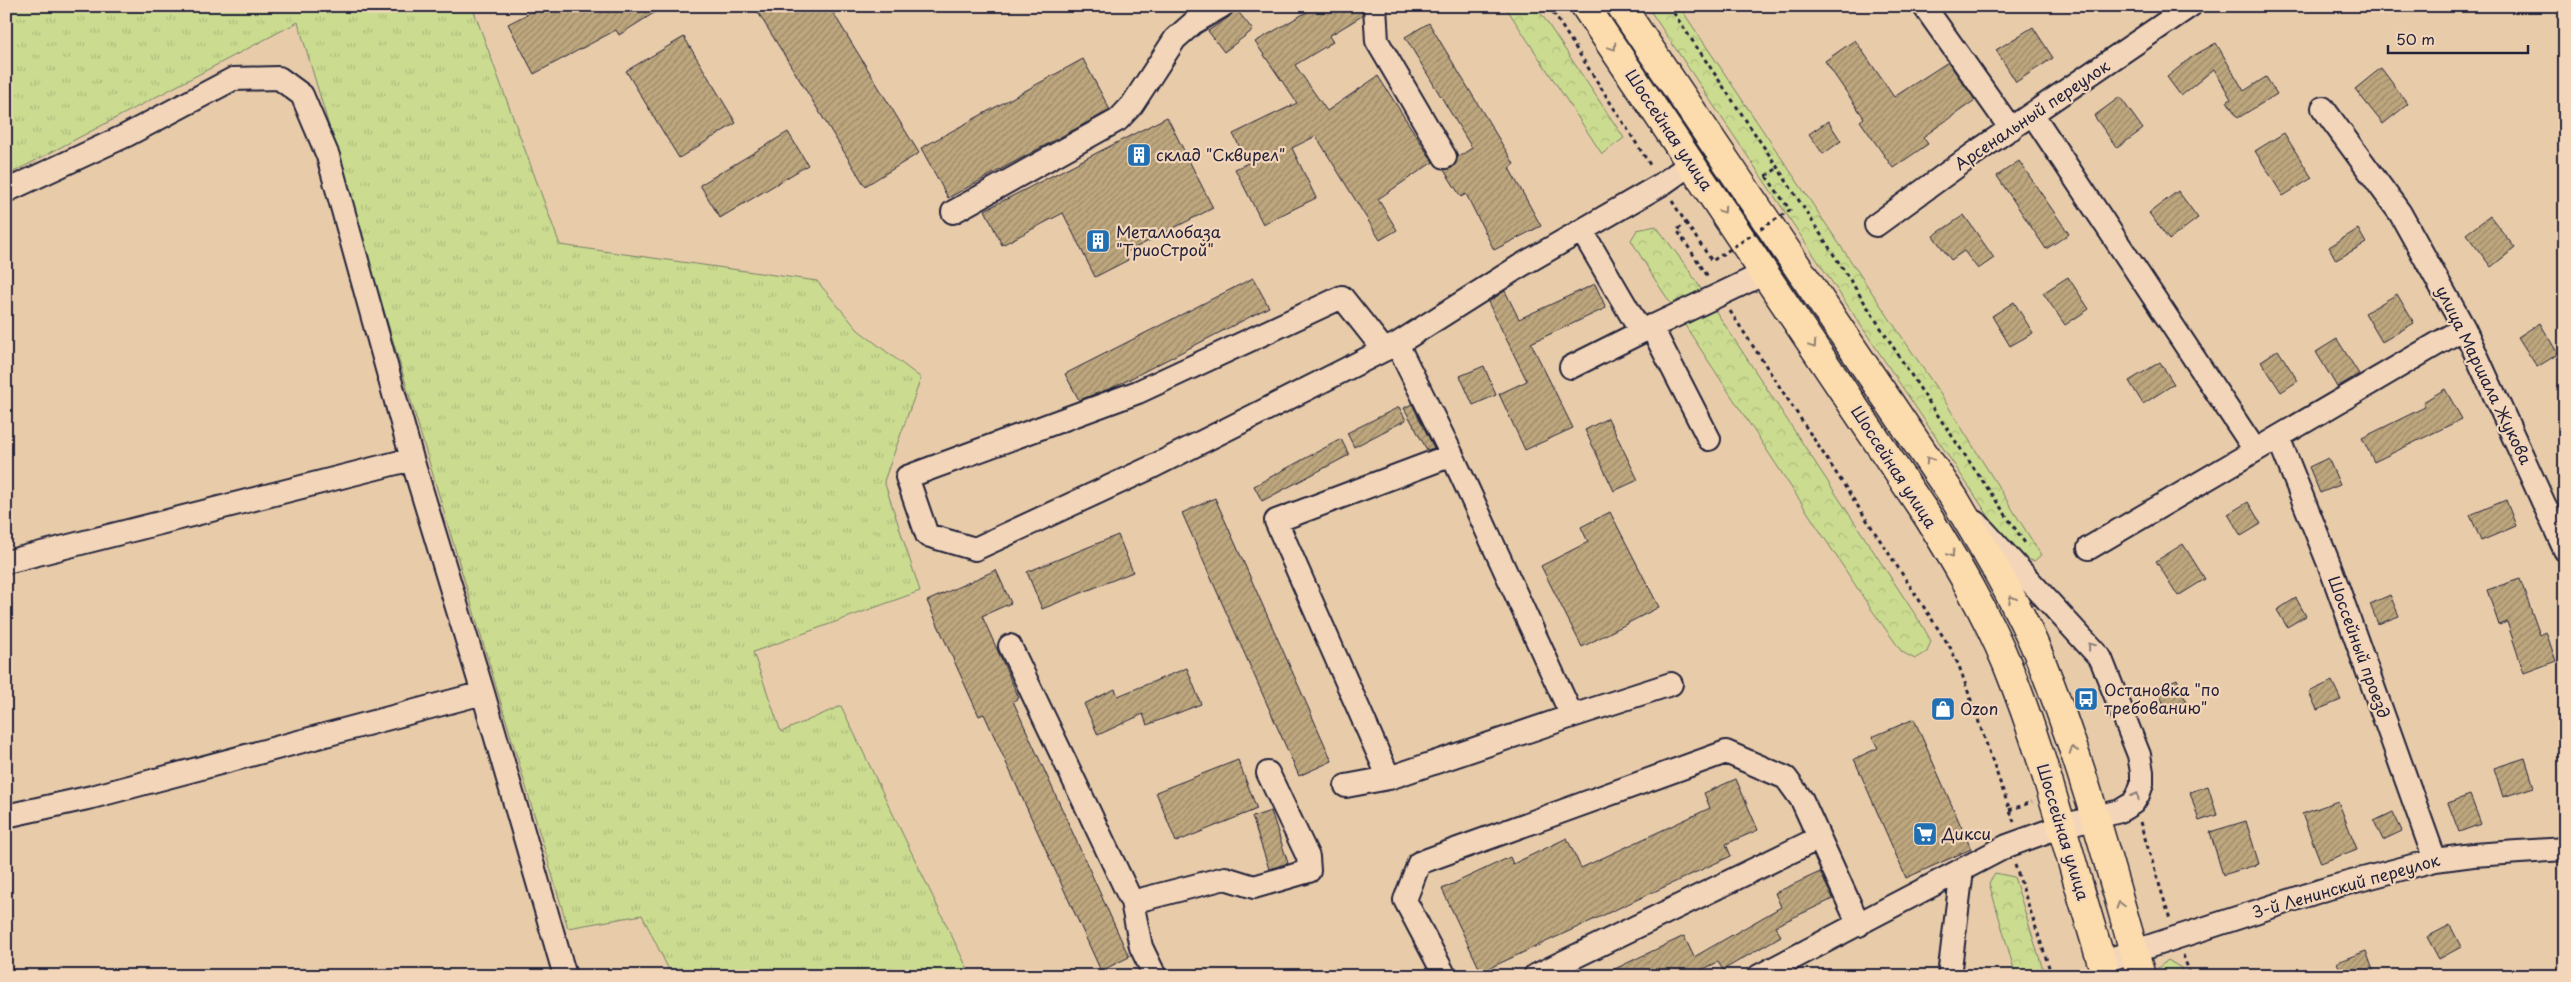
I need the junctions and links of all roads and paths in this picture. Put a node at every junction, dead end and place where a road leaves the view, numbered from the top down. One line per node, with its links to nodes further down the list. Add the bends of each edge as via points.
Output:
1 (1222, 6): 16 (street, via 1194,23 1176,39 1132,105 1118,120)
2 (1374, 6): 11 (street, via 1377,41)
3 (1549, 6): 14 (path)
4 (1585, 6): 12 (main road, Шоссейная улица, one-way to 12)
5 (1621, 6): 31 (main road, Шоссейная улица, one-way to 5)
6 (1924, 6): 10 (street)
7 (2190, 6): 9 (street, Арсенальный переулок)
8 (2323, 108): 22 (street, улица Маршала Жукова, via 2400,213)
9 (2033, 114): 10 (street, Арсенальный переулок); 28 (street)
10 (2011, 129): 18 (street, Арсенальный переулок)
11 (1446, 157)
12 (1692, 163): 14 (street); 20 (main road, Шоссейная улица, one-way to 20)
13 (1778, 168): 17 (path, bridge, via 1766,176 1790,210 1712,261)
14 (1662, 184): 17 (path); 19 (street)
15 (6, 191): 30 (street, via 127,135 233,79 279,78 302,94 328,156)
16 (953, 212)
17 (1686, 223): 21 (path, via 1677,230)
18 (1876, 226)
19 (1582, 231): 23 (street); 24 (street)
20 (1765, 273): 21 (street); 44 (main road, Шоссейная улица, one-way to 44, via 1928,517 1967,584 2006,663)
21 (1720, 295): 23 (street); 46 (path, via 1950,647 2016,829 2002,837)
22 (2464, 328): 26 (street); 33 (street, улица Маршала Жукова)
23 (1646, 329): 25 (street); 27 (street)
24 (1391, 347): 24 (street, via 1152,467 975,549 927,535 908,477 1138,392 1342,297); 29 (street)
25 (1570, 367)
26 (2278, 437): 28 (street); 48 (street, Шоссейный проезд, via 2331,569)
27 (1709, 439)
28 (2255, 450): 32 (street)
29 (1452, 455): 38 (street); 40 (street, via 1276,521)
30 (412, 459): 34 (street); 37 (street)
31 (1954, 498): 43 (main road, Шоссейная улица, one-way to 31, via 2040,658 1996,569); 43 (street, one-way to 31, via 2120,811 2133,803 2142,784 2139,754 2109,675 2088,642)
32 (2089, 548)
33 (2565, 550)
34 (6, 562)
35 (1010, 646): 50 (street)
36 (1671, 684): 38 (street)
37 (483, 693): 42 (street, via 92,797); 55 (street)
38 (1572, 716): 40 (street)
39 (1268, 773): 50 (street, via 1308,857 1309,871 1254,887 1225,878)
40 (1389, 778): 41 (street)
41 (1346, 786)
42 (6, 816)
43 (2095, 817): 44 (street); 52 (main road, Шоссейная улица, one-way to 43)
44 (2062, 826): 46 (street); 53 (main road, Шоссейная улица)
45 (1819, 838): 51 (street); 57 (street, via 1802,800 1786,778 1726,752 1419,863 1405,900); 58 (street)
46 (2007, 846): 49 (street); 61 (path)
47 (2565, 849): 48 (street, 3-й Ленинский переулок)
48 (2435, 860): 52 (street, 3-й Ленинский переулок, via 2329,888)
49 (1962, 870): 51 (street); 60 (street)
50 (1132, 902): 56 (street, via 1141,947)
51 (1859, 925): 59 (street)
52 (2137, 964): 53 (street, 3-й Ленинский переулок)
53 (2103, 969)
54 (2191, 974): 62 (path)
55 (565, 976)
56 (1154, 976)
57 (1445, 976)
58 (1535, 976)
59 (1759, 976)
60 (1949, 976)
61 (2052, 976)
62 (2183, 976)

